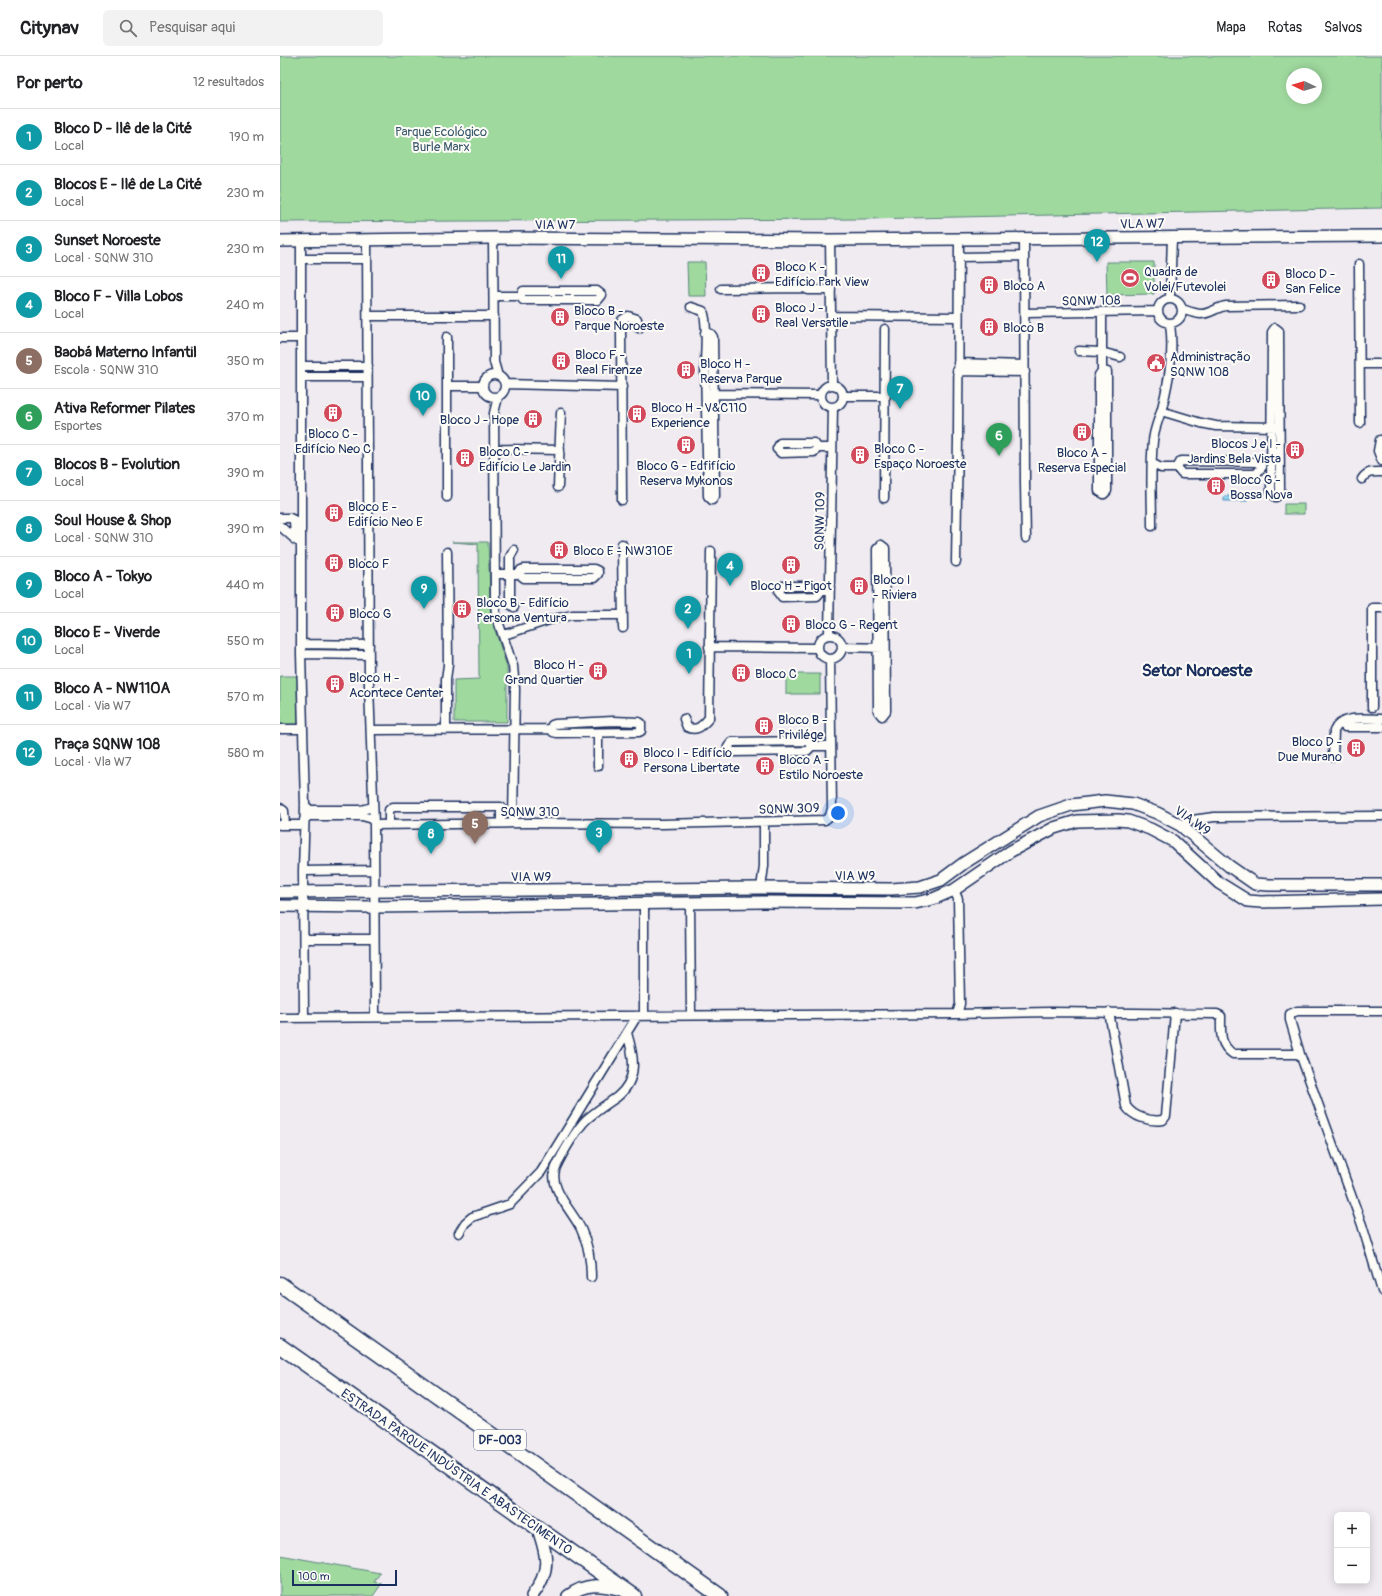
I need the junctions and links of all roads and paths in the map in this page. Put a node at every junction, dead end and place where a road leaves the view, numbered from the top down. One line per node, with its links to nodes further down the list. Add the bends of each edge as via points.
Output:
1 (1382, 236): 2 (street, VLA W7)
2 (1172, 237): 5 (street, VLA W7); 19 (street)
3 (493, 238): 6 (street, VIA W7); 7 (street, VIA W7); 17 (street)
4 (958, 238): 5 (street, VLA W7); 7 (street, VLA W7); 11 (street)
5 (1024, 239): 10 (street)
6 (367, 240): 9 (street, VIA W7); 13 (street)
7 (830, 240): 16 (street)
8 (280, 241): 9 (street, VIA W7)
9 (301, 241): 12 (street)
10 (1024, 256): 11 (street); 25 (street)
11 (959, 257): 29 (street)
12 (301, 259): 13 (street); 35 (street)
13 (367, 259): 26 (street)
14 (1360, 264): 40 (street)
15 (721, 289): 16 (street)
16 (830, 290): 28 (street)
17 (494, 296): 18 (street); 27 (street)
18 (520, 296): 18 (street, via 523,300 598,300 602,295 598,291 523,291)
19 (1170, 299): 22 (street, via 1176,300); 23 (street, via 1162,302)
20 (1299, 305): 22 (street, via 1226,306 1200,314)
21 (691, 307): 56 (street, via 703,310 705,333 713,337)
22 (1182, 309): 30 (street, via 1180,319)
23 (1158, 311): 24 (street, SQNW 108); 30 (street, via 1161,319)
24 (1102, 312): 25 (street, SQNW 108); 37 (street)
25 (1025, 313): 45 (street)
26 (368, 316): 27 (street); 43 (street)
27 (494, 316): 39 (street)
28 (831, 316): 29 (street); 52 (street)
29 (958, 318): 44 (street)
30 (1170, 324): 62 (street, via 1171,367)
31 (639, 328): 54 (street, via 637,320 628,316 622,320)
32 (885, 329): 59 (street)
33 (446, 337): 53 (street)
34 (280, 338): 35 (street)
35 (300, 338): 42 (street)
36 (1079, 351): 37 (street)
37 (1101, 352): 38 (street); 46 (street)
38 (1120, 357)
39 (494, 362): 47 (street); 50 (street)
40 (1360, 364): 41 (street); 65 (street)
41 (1382, 364)
42 (301, 366): 43 (street); 48 (street)
43 (368, 366): 49 (street)
44 (958, 367): 45 (street); 90 (street)
45 (1024, 369): 84 (street)
46 (1102, 371): 46 (street, via 1099,375 1099,475 1100,491 1104,494 1107,491 1107,372)
47 (498, 376): 50 (street, via 492,375); 51 (street)
48 (301, 377): 49 (street); 85 (street)
49 (367, 377): 101 (street)
50 (487, 378): 55 (street)
51 (505, 384): 54 (street); 60 (street, via 504,391)
52 (832, 385): 57 (street, via 826,387); 58 (street, via 841,389)
53 (447, 386): 55 (street); 78 (street)
54 (622, 387): 80 (street)
55 (484, 389): 60 (street, via 491,397); 63 (street)
56 (709, 394): 56 (street, via 708,496 712,500 715,496); 57 (street)
57 (821, 395): 61 (street, via 824,404)
58 (843, 396): 59 (street); 61 (street, via 839,405)
59 (886, 396): 79 (street)
60 (498, 397): 63 (street)
61 (833, 407): 69 (street, SQNW 109)
62 (1161, 411): 66 (street, via 1216,426); 73 (street, via 1153,442)
63 (494, 413): 70 (street)
64 (561, 413): 71 (street)
65 (1360, 423)
66 (1276, 427): 66 (street, via 1272,492 1276,497 1280,492); 66 (street, via 1279,331 1275,328 1272,332)
67 (1380, 440): 72 (street, via 1378,451)
68 (818, 448): 69 (street)
69 (832, 448): 99 (street, SQNW 109, via 826,590)
70 (495, 449): 71 (street); 91 (street)
71 (560, 450): 77 (street)
72 (1382, 461)
73 (1153, 464): 74 (street, via 1161,468); 83 (street)
74 (1177, 468): 74 (street, via 1182,474 1256,474 1262,467 1257,462 1181,461)
75 (1382, 472): 76 (street, via 1370,472)
76 (1362, 480)
77 (558, 487)
78 (447, 497)
79 (884, 498)
80 (622, 500)
81 (280, 518): 85 (street, via 294,520)
82 (280, 526): 85 (street)
83 (1152, 526)
84 (1026, 538)
85 (298, 542): 100 (street)
86 (622, 544): 96 (street)
87 (514, 550): 92 (street, via 510,557)
88 (711, 551): 102 (street)
89 (447, 552): 119 (street)
90 (956, 562)
91 (495, 574): 92 (street); 98 (street, via 496,615)
92 (510, 574): 93 (street); 94 (street, via 510,604)
93 (519, 574): 93 (street, via 524,578 594,578 598,571 524,569)
94 (514, 607)
95 (1382, 608): 109 (street, via 1372,608)
96 (622, 615): 97 (street); 98 (street, via 572,615)
97 (623, 628)
98 (504, 635): 117 (street, via 513,666)
99 (829, 635): 103 (street, via 838,638); 104 (street, via 822,638)
100 (301, 644): 101 (street); 106 (street)
101 (369, 645): 107 (street)
102 (709, 647): 104 (street); 110 (street, via 709,718 695,729 687,727)
103 (842, 647): 105 (street); 108 (street, via 839,654)
104 (818, 648): 108 (street, via 822,656)
105 (882, 648): 105 (street, via 878,712 882,716 886,711); 105 (street, via 885,548 881,545 878,549)
106 (301, 654): 107 (street); 116 (street)
107 (369, 655): 118 (street)
108 (830, 658): 122 (street, SQNW 309)
109 (1372, 707)
110 (684, 719)
111 (1382, 719): 112 (street, via 1344,720)
112 (1341, 723): 113 (street, via 1344,727); 123 (street, via 1334,731)
113 (1382, 727)
114 (551, 728): 117 (street); 120 (street, via 557,733); 120 (street, via 555,724 613,721 641,723 639,732)
115 (280, 729): 116 (street)
116 (302, 729): 125 (street)
117 (514, 729): 119 (street); 133 (street)
118 (370, 730): 119 (street); 126 (street)
119 (446, 730)
120 (598, 733): 124 (street)
121 (812, 746): 121 (street, via 807,741 732,742 728,747 732,752 807,751); 122 (street)
122 (831, 746): 130 (street, SQNW 309, via 830,816 825,820)
123 (1333, 757)
124 (598, 766)
125 (305, 804): 126 (street, via 310,810 362,810); 131 (street)
126 (373, 807): 129 (street)
127 (280, 808): 134 (street, via 285,814)
128 (1382, 816): 137 (street, via 1214,817 1192,820)
129 (373, 822): 131 (street, SQNW 310, via 362,816 309,816); 135 (street, SQNW 310); 138 (street)
130 (764, 822): 136 (street, SQNW 309); 141 (street)
131 (304, 823): 134 (street, SQNW 310); 139 (street)
132 (501, 823): 133 (street, SQNW 310); 135 (street, SQNW 310); 135 (street, via 501,807 408,807 391,808)
133 (514, 823): 136 (street, SQNW 310)
134 (282, 824)
135 (389, 824)
136 (662, 824)
137 (1180, 825): 140 (street, VIA W9, via 1255,884); 141 (street, VIA W9, via 1133,804 1105,801 1071,805 1039,816 941,880 920,887)
138 (373, 870): 139 (street); 143 (street)
139 (303, 871): 145 (street)
140 (1382, 885)
141 (761, 888): 143 (street, VIA W9); 147 (street)
142 (954, 890): 146 (street, via 1011,851 1054,828 1077,821 1118,820 1150,829 1173,841 1220,883 1248,901); 147 (street, via 915,903); 158 (street, via 958,899 960,1004)
143 (373, 891): 145 (street, VIA W9); 152 (street)
144 (280, 892): 145 (street, VIA W9)
145 (303, 892): 151 (street)
146 (1382, 899)
147 (763, 902): 149 (street)
148 (644, 904): 149 (street); 152 (street); 160 (street)
149 (690, 904): 159 (street)
150 (280, 906): 151 (street)
151 (303, 906): 152 (street); 153 (street)
152 (373, 907): 154 (street)
153 (304, 939): 154 (street); 163 (street)
154 (374, 939): 161 (street)
155 (1382, 1011): 165 (street, via 1297,1011 1290,1014)
156 (1109, 1012): 157 (street); 157 (street, via 1126,1106 1134,1115 1159,1121 1164,1120 1166,1116); 158 (street)
157 (1175, 1013): 165 (street, via 1221,1016 1221,1038 1226,1049 1233,1054)
158 (957, 1014): 159 (street)
159 (691, 1015): 160 (street)
160 (640, 1016): 161 (street); 164 (street)
161 (375, 1017): 163 (street)
162 (280, 1018): 163 (street)
163 (304, 1018)
164 (627, 1033): 166 (street, via 541,1172 510,1204 472,1217); 167 (street, via 634,1062 630,1080 618,1095 578,1128 555,1168 553,1178 555,1186 576,1217 582,1231 591,1265)
165 (1300, 1054): 169 (street, via 1362,1225)
166 (459, 1233)
167 (591, 1277)
168 (280, 1284): 175 (highway, DF-003)
169 (1382, 1291)
170 (280, 1346): 171 (highway, ESTRADA PARQUE INDÚSTRIA E ABASTECIMENTO)
171 (537, 1526): 172 (highway, ESTRADA PARQUE INDÚSTRIA E ABASTECIMENTO); 173 (street, via 546,1557 546,1571)
172 (631, 1594): 174 (street, via 592,1585 581,1588)
173 (532, 1596)
174 (570, 1596)
175 (720, 1596)

